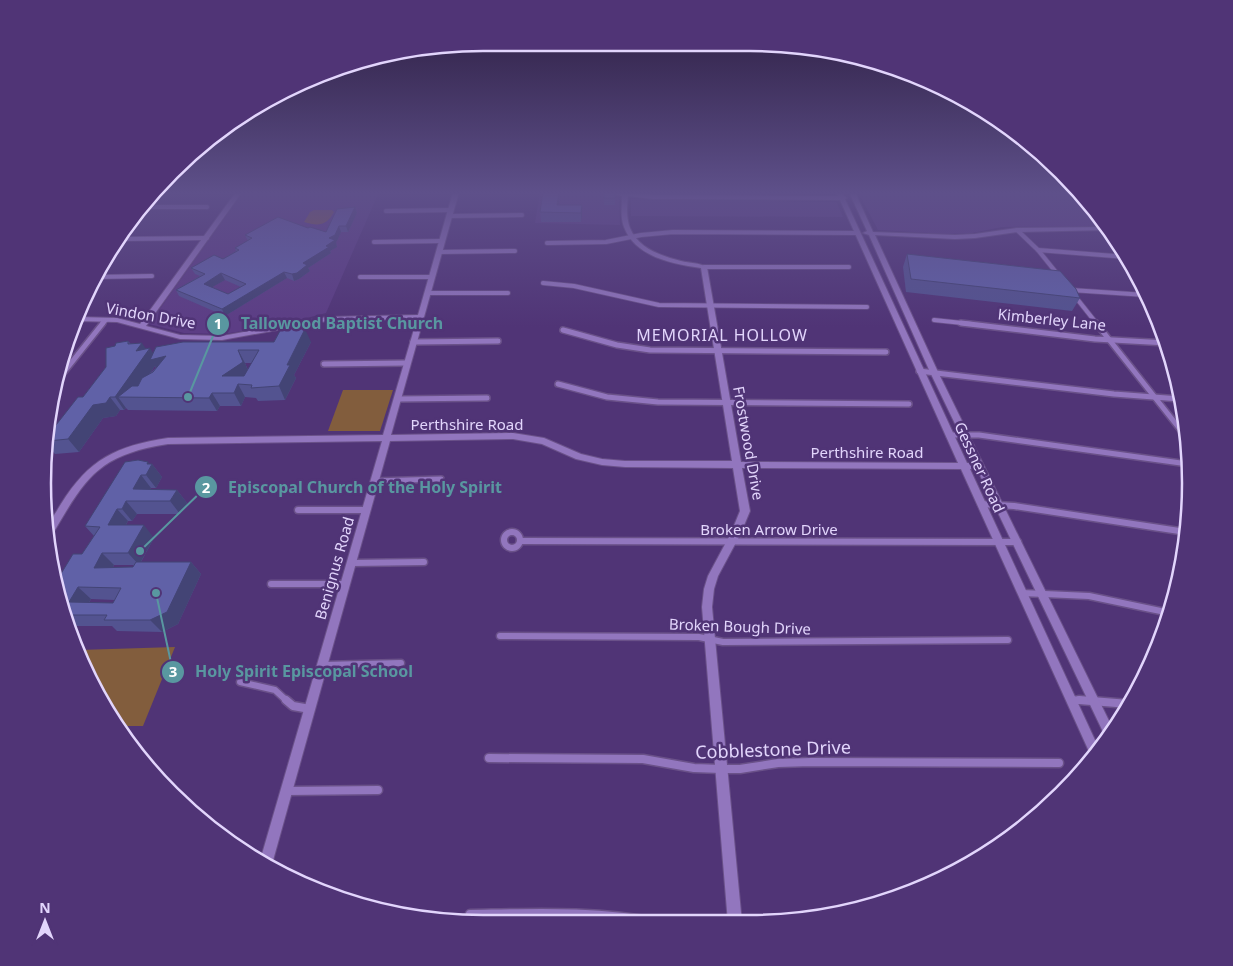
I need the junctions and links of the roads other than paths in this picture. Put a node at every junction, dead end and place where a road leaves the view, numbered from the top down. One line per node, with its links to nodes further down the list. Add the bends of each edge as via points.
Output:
1 (443, 237): 8 (street, Benignus Road)
2 (631, 237): 10 (street, via 606,242); 15 (street, via 644,248 665,258)
3 (859, 237): 23 (street, Gessner Road)
4 (872, 237): 24 (street, Gessner Road)
5 (1024, 237): 11 (street)
6 (207, 238): 7 (street); 34 (street)
7 (126, 240)
8 (442, 241): 9 (street); 12 (street, Benignus Road)
9 (374, 242)
10 (547, 243)
11 (1038, 250): 14 (street); 21 (street)
12 (439, 252): 13 (street); 20 (street, Benignus Road)
13 (515, 252)
14 (1117, 256)
15 (704, 267): 16 (street); 28 (street, Frostwood Drive)
16 (849, 267)
17 (104, 276): 18 (street)
18 (152, 276)
19 (360, 277): 20 (street)
20 (432, 277): 25 (street, Benignus Road)
21 (1064, 282)
22 (543, 283): 28 (street, via 574,286 659,305)
23 (881, 287): 24 (street); 45 (main road, Gessner Road)
24 (896, 288): 46 (street, Gessner Road)
25 (427, 293): 26 (street); 30 (street, Benignus Road)
26 (508, 293)
27 (1138, 294): 36 (street, via 1069,289)
28 (710, 306): 29 (street); 40 (street, Frostwood Drive)
29 (867, 307)
30 (420, 317): 34 (street, Vindon Drive, via 344,318 222,338 180,336); 38 (street, Benignus Road)
31 (83, 320): 32 (street, Vindon Drive)
32 (106, 320): 34 (street, Vindon Drive); 44 (street)
33 (934, 320): 36 (street, Kimberley Lane)
34 (142, 327)
35 (563, 330): 40 (street, via 634,348)
36 (1111, 339): 39 (street, Kimberley Lane); 49 (street)
37 (498, 341): 38 (street)
38 (413, 342): 42 (street, Benignus Road)
39 (1158, 342)
40 (718, 351): 41 (street); 52 (street, Frostwood Drive)
41 (886, 352)
42 (407, 363): 43 (street); 50 (street, Benignus Road)
43 (324, 364)
44 (66, 370)
45 (919, 372): 46 (street); 55 (street, Gessner Road)
46 (934, 372): 49 (street); 56 (street, Gessner Road)
47 (558, 384): 52 (street, via 626,400)
48 (487, 398): 50 (street)
49 (1155, 398): 51 (street); 54 (street)
50 (398, 399): 57 (street, Benignus Road)
51 (1173, 399)
52 (727, 403): 53 (street); 59 (street, Frostwood Drive)
53 (909, 404)
54 (1178, 427)
55 (949, 435): 56 (street); 60 (street, Gessner Road)
56 (965, 435): 58 (street); 61 (street, Gessner Road)
57 (386, 437): 59 (street, Perthshire Road, via 513,436 544,442 602,462); 63 (street, Benignus Road); 68 (street, Perthshire Road, via 168,441 142,445 86,476)
58 (1181, 463)
59 (738, 466): 60 (street, Perthshire Road); 71 (street, Frostwood Drive, via 745,511)
60 (963, 466): 61 (street, Perthshire Road); 64 (street, Gessner Road)
61 (981, 466): 65 (street, Gessner Road)
62 (441, 479): 63 (street)
63 (374, 481): 67 (street, Benignus Road)
64 (981, 504): 65 (street); 72 (street, Gessner Road)
65 (1000, 504): 69 (street); 73 (street, Gessner Road)
66 (298, 510): 67 (street)
67 (366, 510): 75 (street, Benignus Road)
68 (54, 525)
69 (1179, 531)
70 (520, 541): 71 (street, Broken Arrow Drive)
71 (733, 541): 72 (street, Broken Arrow Drive); 82 (street, Frostwood Drive, via 709,586)
72 (998, 542): 73 (street, Broken Arrow Drive); 78 (street, Gessner Road)
73 (1018, 542): 79 (street, Gessner Road)
74 (424, 562): 75 (street)
75 (352, 563): 77 (street, Benignus Road)
76 (271, 584): 77 (street)
77 (345, 584): 85 (street, Benignus Road)
78 (1022, 594): 79 (street); 87 (street, Gessner Road)
79 (1043, 594): 80 (street, via 1089,596); 88 (street, Gessner Road)
80 (1162, 611)
81 (500, 636): 82 (street, Broken Bough Drive, via 698,637)
82 (710, 640): 83 (street, Broken Bough Drive); 95 (street, Frostwood Drive)
83 (1008, 640)
84 (401, 664): 85 (street)
85 (323, 665): 90 (street, Benignus Road)
86 (240, 682): 90 (street, via 275,690 293,706)
87 (1071, 700): 88 (street); 92 (street, Gessner Road)
88 (1094, 701): 89 (street); 91 (street, Gessner Road)
89 (1121, 703)
90 (310, 708): 97 (street, Benignus Road)
91 (1106, 727)
92 (1093, 747)
93 (489, 758): 95 (street, Cobblestone Drive, via 643,758 694,768)
94 (1059, 762): 95 (street, Cobblestone Drive, via 811,762)
95 (721, 769): 101 (street, Frostwood Drive)
96 (378, 790): 97 (street)
97 (286, 791): 98 (street, Benignus Road)
98 (268, 857)
99 (470, 914): 100 (street)
100 (610, 915)
101 (734, 915)

